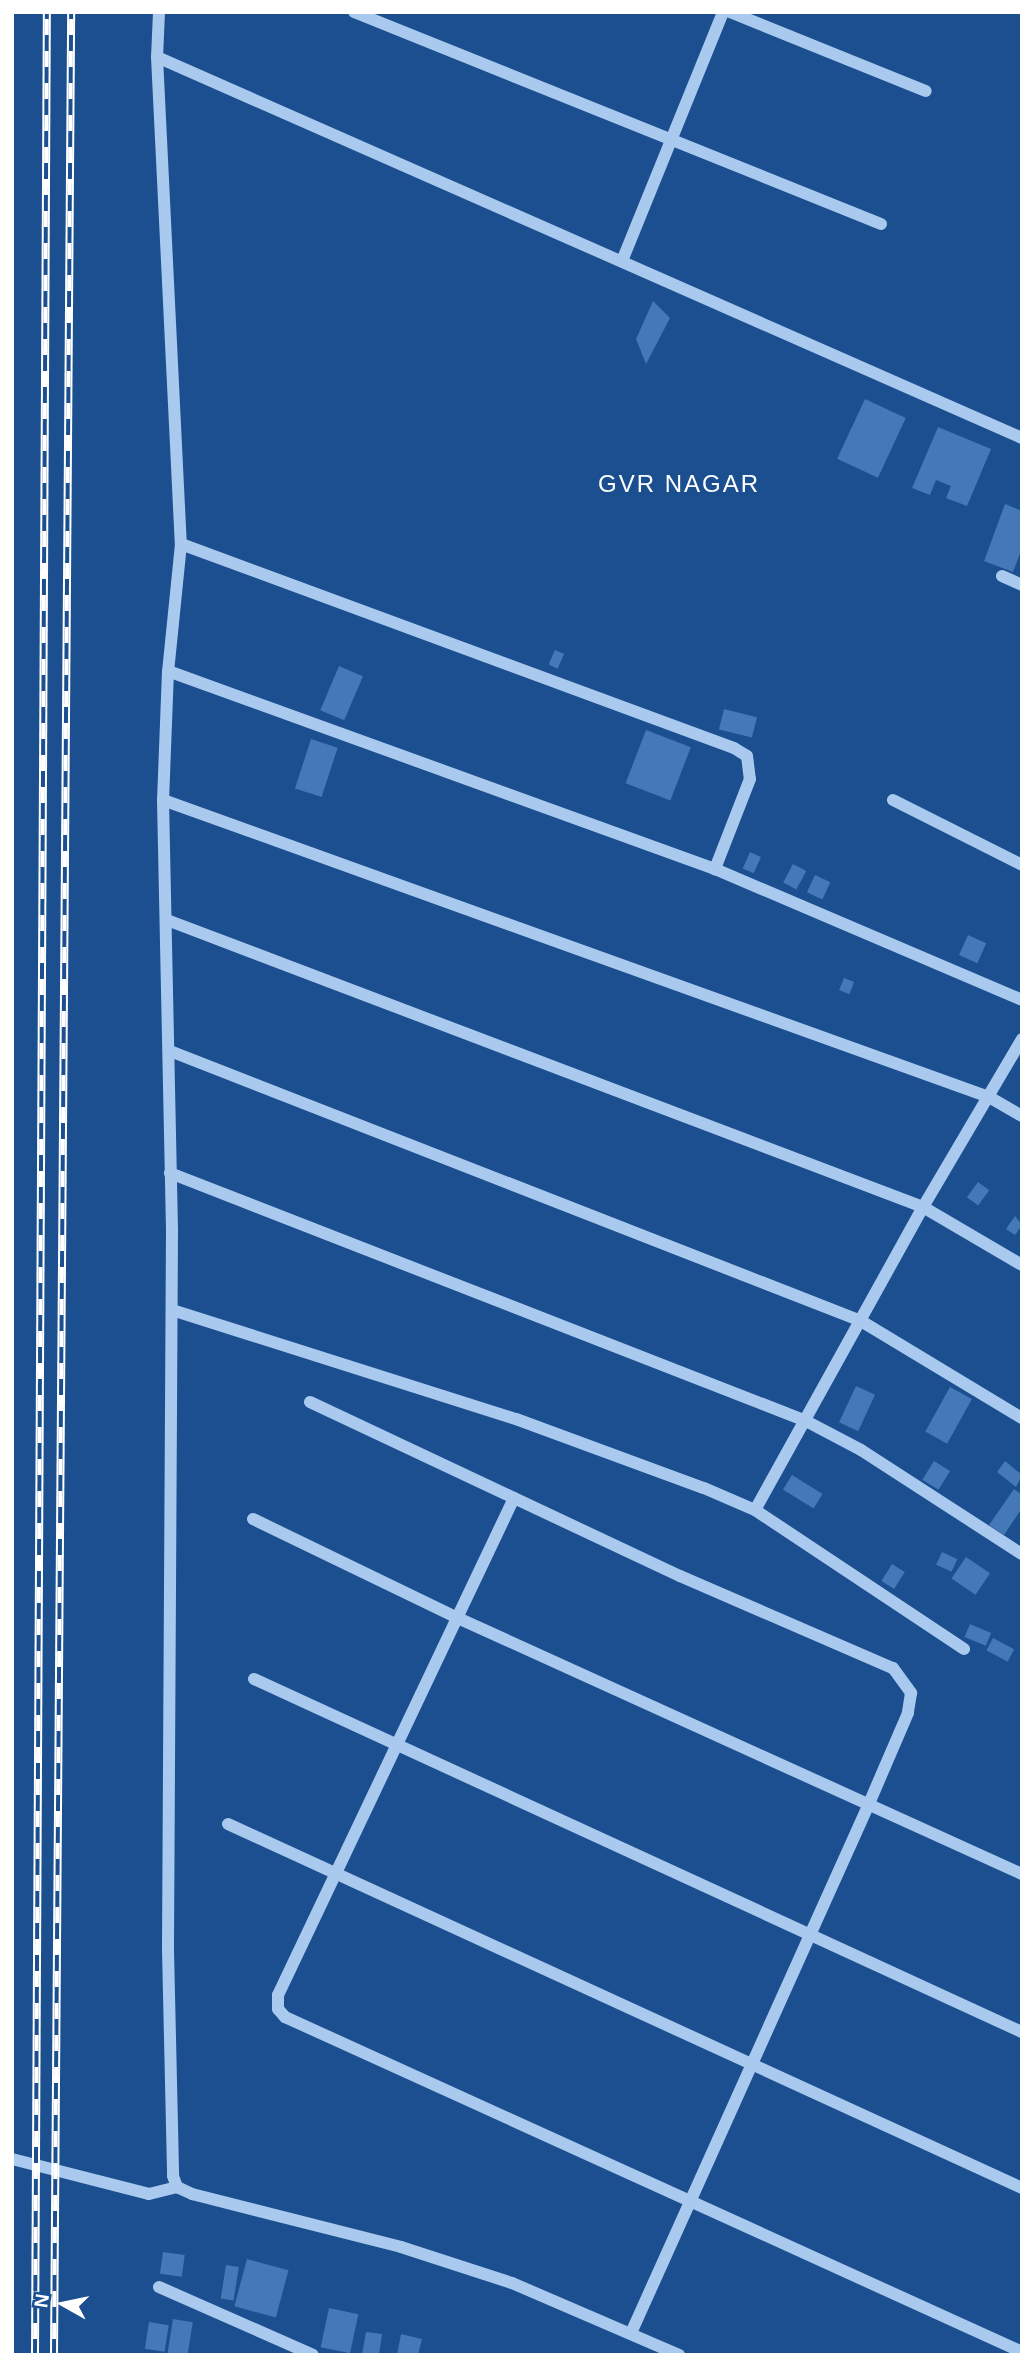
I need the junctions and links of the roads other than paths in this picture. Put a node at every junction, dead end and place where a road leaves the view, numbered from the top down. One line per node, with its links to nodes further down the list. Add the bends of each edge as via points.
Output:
1 (159, 12): 5 (street)
2 (354, 12): 7 (street)
3 (723, 12): 7 (street)
4 (730, 12): 6 (street)
5 (157, 57): 9 (street); 11 (street)
6 (926, 91)
7 (672, 139): 8 (street); 9 (street)
8 (881, 224)
9 (622, 261): 10 (street)
10 (1022, 438)
11 (181, 544): 14 (street); 18 (street, via 734,748 747,756 750,779)
12 (1002, 576): 13 (street)
13 (1022, 585)
14 (168, 670): 15 (street); 18 (street)
15 (163, 800): 19 (street); 23 (street)
16 (893, 800): 17 (street)
17 (1022, 866)
18 (715, 869): 20 (street)
19 (167, 920): 22 (street); 26 (street)
20 (1022, 1000)
21 (1022, 1039): 23 (street)
22 (170, 1051): 25 (street); 29 (street)
23 (989, 1097): 24 (street); 26 (street)
24 (1022, 1116)
25 (170, 1173): 28 (street); 32 (street)
26 (923, 1207): 27 (street); 29 (street)
27 (1022, 1265)
28 (172, 1310): 34 (street, via 516,1419); 49 (street, via 168,1950 171,2163)
29 (862, 1321): 31 (street); 32 (street)
30 (310, 1402): 33 (street)
31 (1022, 1418)
32 (806, 1421): 34 (street); 36 (street)
33 (514, 1498): 37 (street); 41 (street, via 893,1668 911,1693 908,1713)
34 (755, 1510): 38 (street)
35 (253, 1519): 37 (street)
36 (1022, 1553)
37 (460, 1619): 40 (street); 41 (street)
38 (964, 1649)
39 (254, 1679): 40 (street)
40 (399, 1747): 43 (street); 45 (street)
41 (868, 1806): 44 (street); 45 (street)
42 (228, 1824): 43 (street)
43 (339, 1874): 47 (street); 51 (street, via 278,1995 278,2009 285,2017)
44 (1022, 1874)
45 (811, 1935): 46 (street); 47 (street)
46 (1022, 2032)
47 (753, 2061): 50 (street); 51 (street)
48 (12, 2159): 49 (street, via 149,2193)
49 (177, 2187): 53 (street, via 401,2247 512,2283)
50 (1022, 2188)
51 (691, 2202): 53 (street); 54 (street)
52 (159, 2287): 55 (street)
53 (631, 2333): 56 (street)
54 (1022, 2352)
55 (313, 2355)
56 (679, 2355)

